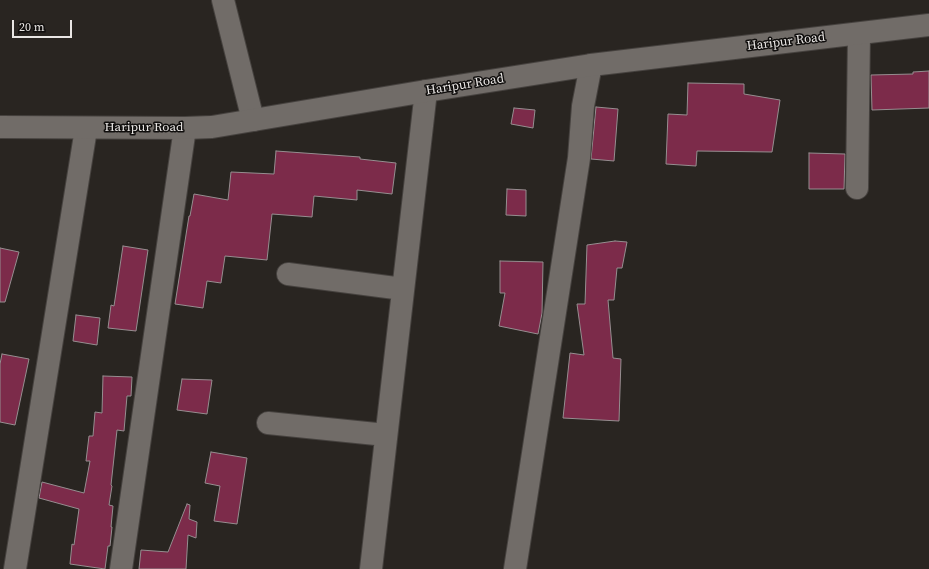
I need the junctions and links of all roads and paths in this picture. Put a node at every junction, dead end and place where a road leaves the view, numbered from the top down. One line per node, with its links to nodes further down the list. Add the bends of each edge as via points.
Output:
1 (223, 0): 6 (street)
2 (929, 25): 3 (street, Haripur Road)
3 (859, 34): 4 (street, Haripur Road); 10 (street)
4 (591, 65): 5 (street, Haripur Road); 18 (street, via 579,158)
5 (426, 91): 6 (street, Haripur Road); 12 (street)
6 (253, 120): 8 (street, Haripur Road)
7 (0, 127): 9 (street, Haripur Road)
8 (185, 128): 9 (street, Haripur Road); 16 (street)
9 (86, 129): 15 (street)
10 (857, 188)
11 (288, 274): 12 (street)
12 (403, 289): 14 (street)
13 (268, 423): 14 (street)
14 (386, 435): 17 (street)
15 (15, 569)
16 (121, 569)
17 (372, 569)
18 (515, 569)

